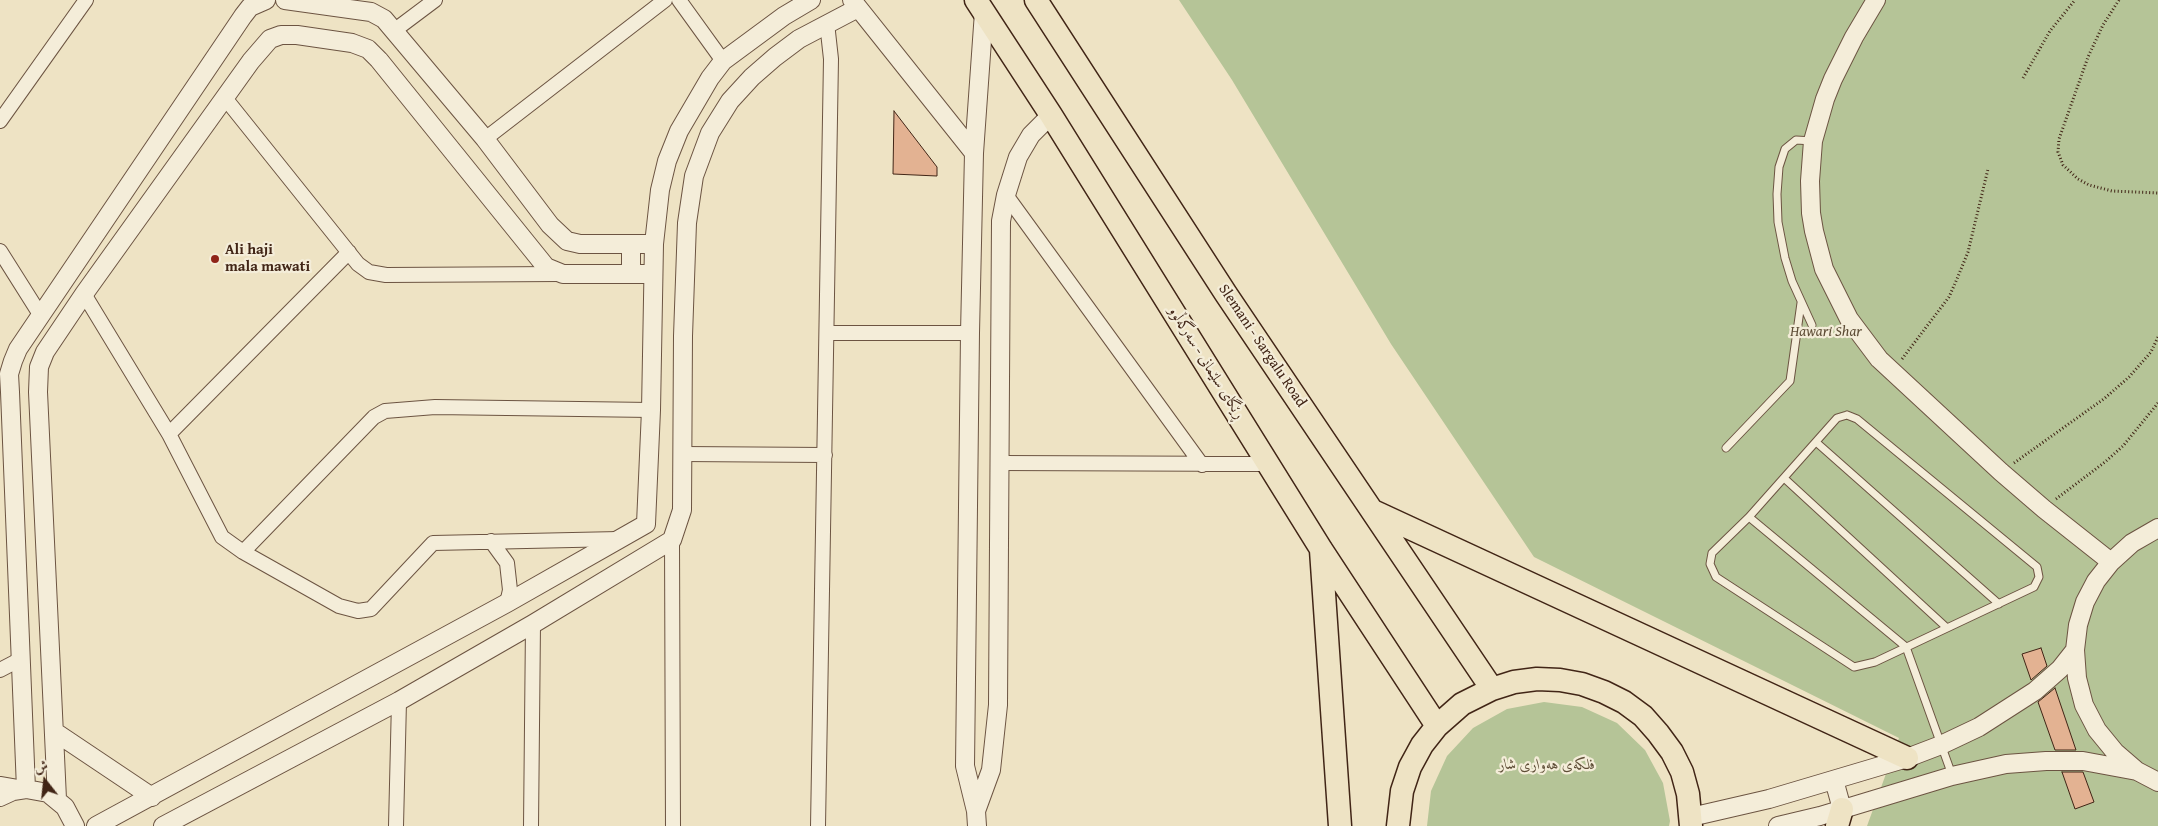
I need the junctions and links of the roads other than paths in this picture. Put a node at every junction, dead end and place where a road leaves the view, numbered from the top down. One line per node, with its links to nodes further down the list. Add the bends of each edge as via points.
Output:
1 (86, 0): 17 (street)
2 (285, 0): 13 (street, via 372,12)
3 (435, 0): 13 (street)
4 (665, 0): 18 (street)
5 (680, 0): 14 (street)
6 (811, 0): 12 (street); 14 (street)
7 (1036, 0): 48 (main road, Slemani - Sargalu Road, via 1226,294)
8 (1876, 0): 19 (street, via 1833,79)
9 (261, 1): 29 (street, via 243,16)
10 (855, 4): 12 (street); 20 (street)
11 (980, 6): 16 (main road, ڕێگای سلێمانی - سەرگەڵوو); 20 (street)
12 (827, 23): 34 (street, via 831,59); 42 (street, via 775,57 730,101 710,133 694,176 686,242)
13 (395, 30): 18 (street)
14 (723, 61): 23 (street, via 679,131 667,161)
15 (225, 98): 25 (street); 26 (street, via 261,47 281,34 338,40 368,49 536,257 546,268); 30 (street)
16 (1051, 115): 21 (street, via 1024,146); 45 (main road, ڕێگای سلێمانی - سەرگەڵوو)
17 (0, 121)
18 (485, 139): 22 (street, via 550,225 567,242)
19 (1813, 141): 31 (lane, via 1796,140 1788,145 1778,180 1781,240); 56 (street, via 1811,213 1824,269 1840,304 1868,347 2002,472)
20 (974, 153): 35 (street)
21 (1006, 195): 44 (street, via 1000,255); 46 (street)
22 (631, 244): 23 (street); 27 (street)
23 (654, 244): 28 (street)
24 (0, 251): 32 (street)
25 (349, 252): 26 (street, via 369,272 386,275); 39 (street)
26 (563, 274): 27 (street)
27 (631, 274): 28 (street)
28 (653, 274): 38 (street)
29 (68, 277): 30 (street); 32 (street)
30 (84, 294): 36 (street, via 45,352); 39 (street)
31 (1801, 303): 33 (lane); 41 (lane, via 1790,381)
32 (41, 316): 37 (street, via 18,350)
33 (1812, 325)
34 (828, 333): 35 (street); 43 (street)
35 (970, 333): 80 (street, via 965,766)
36 (38, 372): 37 (street); 68 (street)
37 (9, 374): 63 (street)
38 (651, 410): 51 (street, via 646,524); 55 (street, via 435,407 385,411 374,417)
39 (169, 434): 55 (street, via 222,536)
40 (1816, 442): 47 (lane); 58 (lane); 58 (lane, via 1837,418 1846,415 1857,419 2037,567 2039,577 2034,587)
41 (1726, 448)
42 (683, 454): 43 (street); 52 (street, via 682,510)
43 (824, 455): 89 (street)
44 (1001, 463): 46 (street); 80 (street, via 998,705 990,770)
45 (1270, 464): 46 (street); 54 (main road, ڕێگای سلێمانی - سەرگەڵوو)
46 (1202, 466)
47 (1784, 478): 49 (lane); 60 (lane)
48 (1373, 511): 65 (main road, Slemani - Sargalu Road); 70 (main road)
49 (1749, 517): 61 (lane); 61 (lane, via 1712,552 1710,564 1716,577 1854,667 1869,664)
50 (2158, 528): 56 (street, via 2132,543)
51 (619, 539): 52 (street); 53 (street); 57 (street)
52 (672, 540): 59 (street); 88 (street)
53 (490, 542): 55 (street, via 433,543 371,609 358,611 339,606); 57 (street, via 507,563 510,590)
54 (1321, 548): 67 (main road, ڕێگای سلێمانی - سەرگەڵوو); 90 (main road)
55 (243, 552)
56 (2111, 562): 62 (street, via 2085,602)
57 (507, 604): 78 (street)
58 (1999, 604): 60 (lane)
59 (533, 624): 66 (street); 87 (street)
60 (1947, 628): 61 (lane)
61 (1906, 647): 69 (lane)
62 (2075, 650): 69 (street, via 2060,669 2035,691 1979,727); 71 (street, via 2077,678 2088,714 2115,752)
63 (21, 659): 64 (street); 76 (street)
64 (0, 670)
65 (1492, 689): 67 (main road, via 1462,704); 82 (main road, via 1514,682 1560,680 1590,686 1624,702 1653,727 1672,752 1684,780)
66 (399, 701): 85 (street); 86 (street)
67 (1437, 726): 91 (main road, via 1410,767 1402,791)
68 (55, 732): 78 (street); 79 (street)
69 (1941, 745): 70 (street); 72 (lane)
70 (1907, 758): 73 (street)
71 (2137, 770): 72 (street, via 2098,762 2058,760 2006,764); 74 (street)
72 (1952, 776): 81 (street)
73 (1834, 780): 81 (street); 82 (street)
74 (2158, 782)
75 (0, 784): 76 (street)
76 (26, 789): 77 (street); 79 (street, via 48,793)
77 (0, 797)
78 (152, 797): 84 (street)
79 (57, 799): 83 (street)
80 (977, 818)
81 (1840, 818): 92 (street)
82 (1691, 822)
83 (75, 826)
84 (96, 826)
85 (162, 826)
86 (396, 826)
87 (532, 826)
88 (673, 826)
89 (818, 826)
90 (1340, 826)
91 (1398, 826)
92 (1778, 826)

